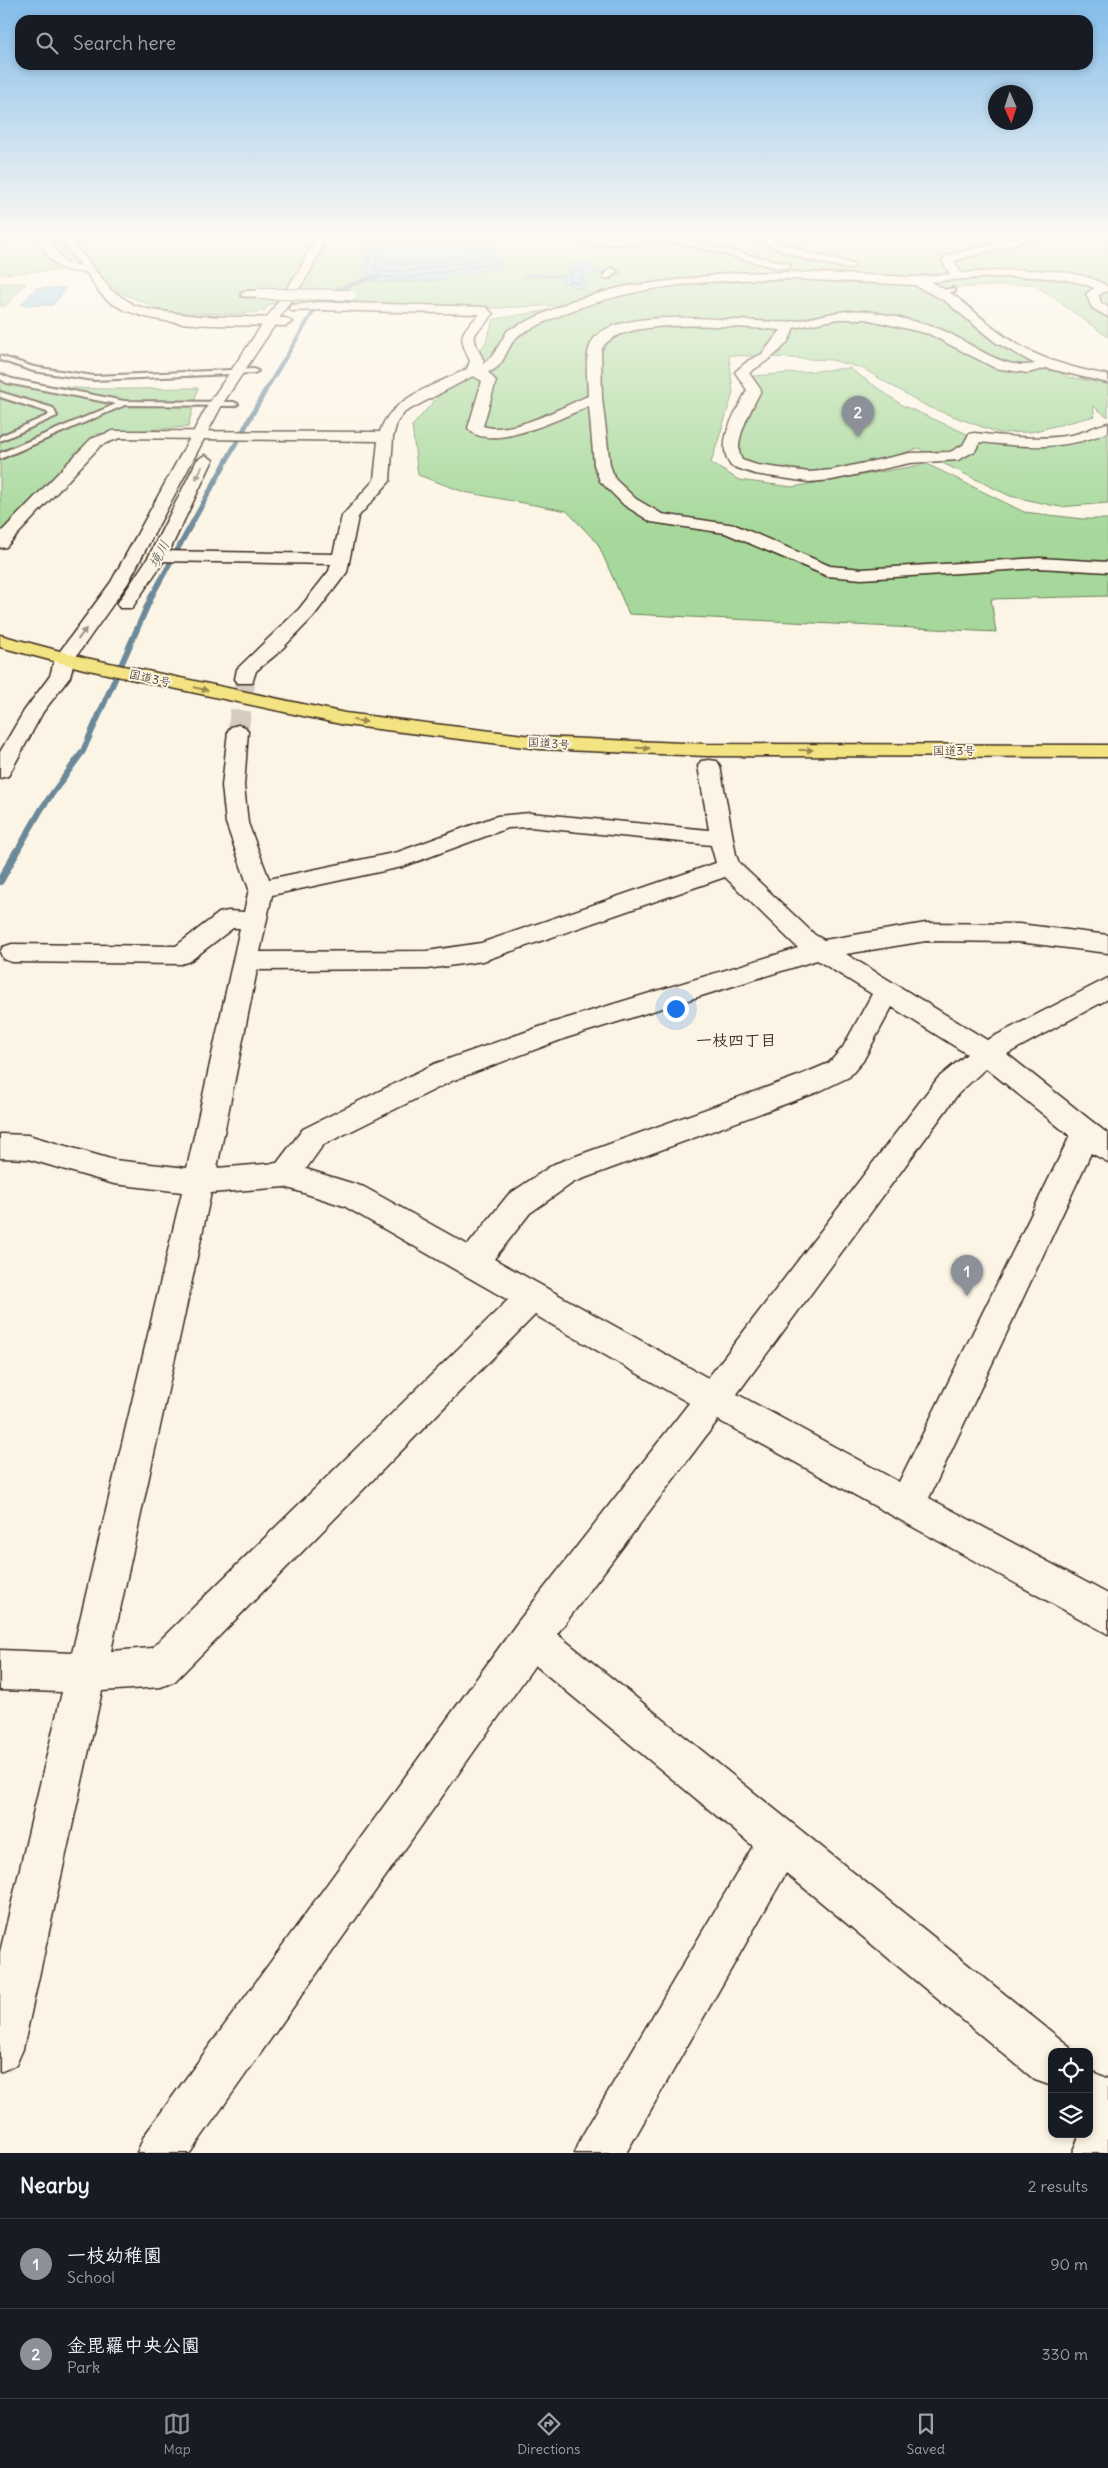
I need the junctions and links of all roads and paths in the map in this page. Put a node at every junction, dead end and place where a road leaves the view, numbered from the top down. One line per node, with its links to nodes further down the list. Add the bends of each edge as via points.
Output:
1 (260, 335): 13 (street)
2 (277, 335): 11 (street)
3 (469, 335): 12 (street, via 477,361)
4 (512, 335): 12 (street, via 488,368)
5 (608, 335): 17 (street, via 597,343 594,351)
6 (784, 335): 23 (street, via 767,358 742,372 754,390 733,434 731,455 736,463 754,470 809,477 832,475 910,458 953,457 970,448 974,437 1048,443 1088,438)
7 (940, 335): 10 (street, via 1000,365 1028,368 1039,367)
8 (997, 335): 10 (street, via 1021,353)
9 (0, 358): 13 (lane, via 33,369 94,378)
10 (1044, 362): 15 (street, via 1064,370)
11 (254, 371): 13 (lane); 22 (street)
12 (472, 371): 17 (street, via 489,382 475,428 481,432 512,432); 26 (street, via 400,409 390,421)
13 (236, 372): 20 (street)
14 (0, 376): 19 (lane)
15 (1108, 378)
16 (0, 394): 18 (lane)
17 (594, 398): 32 (street, via 602,465 608,480 630,502 657,518 729,529 828,572 862,574 1039,563)
18 (18, 400): 21 (lane); 27 (lane, via 50,410 53,416)
19 (124, 403): 20 (lane); 28 (lane)
20 (216, 403): 22 (lane); 24 (street)
21 (9, 404)
22 (234, 404): 25 (street)
23 (1108, 427)
24 (198, 434): 25 (street); 29 (street, via 118,434 102,438); 36 (street, one-way to 24)
25 (218, 434): 26 (street); 30 (street, one-way to 30)
26 (386, 437): 31 (street, via 382,481 350,516)
27 (0, 439)
28 (0, 456)
29 (0, 543)
30 (158, 556): 31 (street); 33 (street)
31 (340, 559): 37 (street, via 338,572 271,649 247,669)
32 (1108, 567)
33 (117, 616)
34 (0, 641): 36 (highway, 国道3号)
35 (0, 659): 36 (highway, 国道3号)
36 (76, 662): 39 (highway, 国道3号, one-way to 39, via 344,719 540,742 706,750); 40 (highway, 国道3号, via 226,712 365,736 567,758); 42 (street, via 34,711)
37 (245, 679)
38 (238, 732): 45 (street, via 233,786 238,823)
39 (1108, 751)
40 (709, 766): 41 (highway, 国道3号); 43 (street)
41 (1108, 767)
42 (0, 771)
43 (722, 839): 44 (street); 45 (street, via 530,820 505,821 402,859)
44 (730, 867): 48 (street, via 806,941); 50 (street, via 483,952 427,960)
45 (261, 889): 46 (street)
46 (254, 921): 49 (street, via 228,920 181,955); 50 (street)
47 (1108, 944): 48 (street, via 1019,933 926,932)
48 (820, 950): 52 (street); 56 (street, via 557,1031 444,1072 313,1137)
49 (12, 953)
50 (246, 961): 57 (street)
51 (1108, 988): 53 (street)
52 (887, 992): 53 (street); 58 (street, via 853,1054 839,1070 564,1173 519,1204)
53 (986, 1053): 54 (street); 60 (street, via 948,1086)
54 (1097, 1141): 61 (street)
55 (0, 1146): 57 (street, via 28,1147 114,1172)
56 (285, 1175): 57 (street); 58 (street, via 353,1196)
57 (199, 1182): 65 (street)
58 (472, 1263): 59 (street)
59 (532, 1297): 60 (street); 65 (street, via 162,1667)
60 (713, 1400): 61 (street); 63 (street)
61 (907, 1506): 62 (street)
62 (1108, 1615)
63 (531, 1637): 66 (street); 72 (street)
64 (0, 1670): 65 (street)
65 (87, 1673): 67 (street)
66 (780, 1841): 68 (street); 73 (street)
67 (0, 2048)
68 (1048, 2060)
69 (1093, 2097): 70 (street)
70 (1108, 2109)
71 (1108, 2132): 74 (street)
72 (160, 2153)
73 (599, 2153)
74 (1096, 2153)

